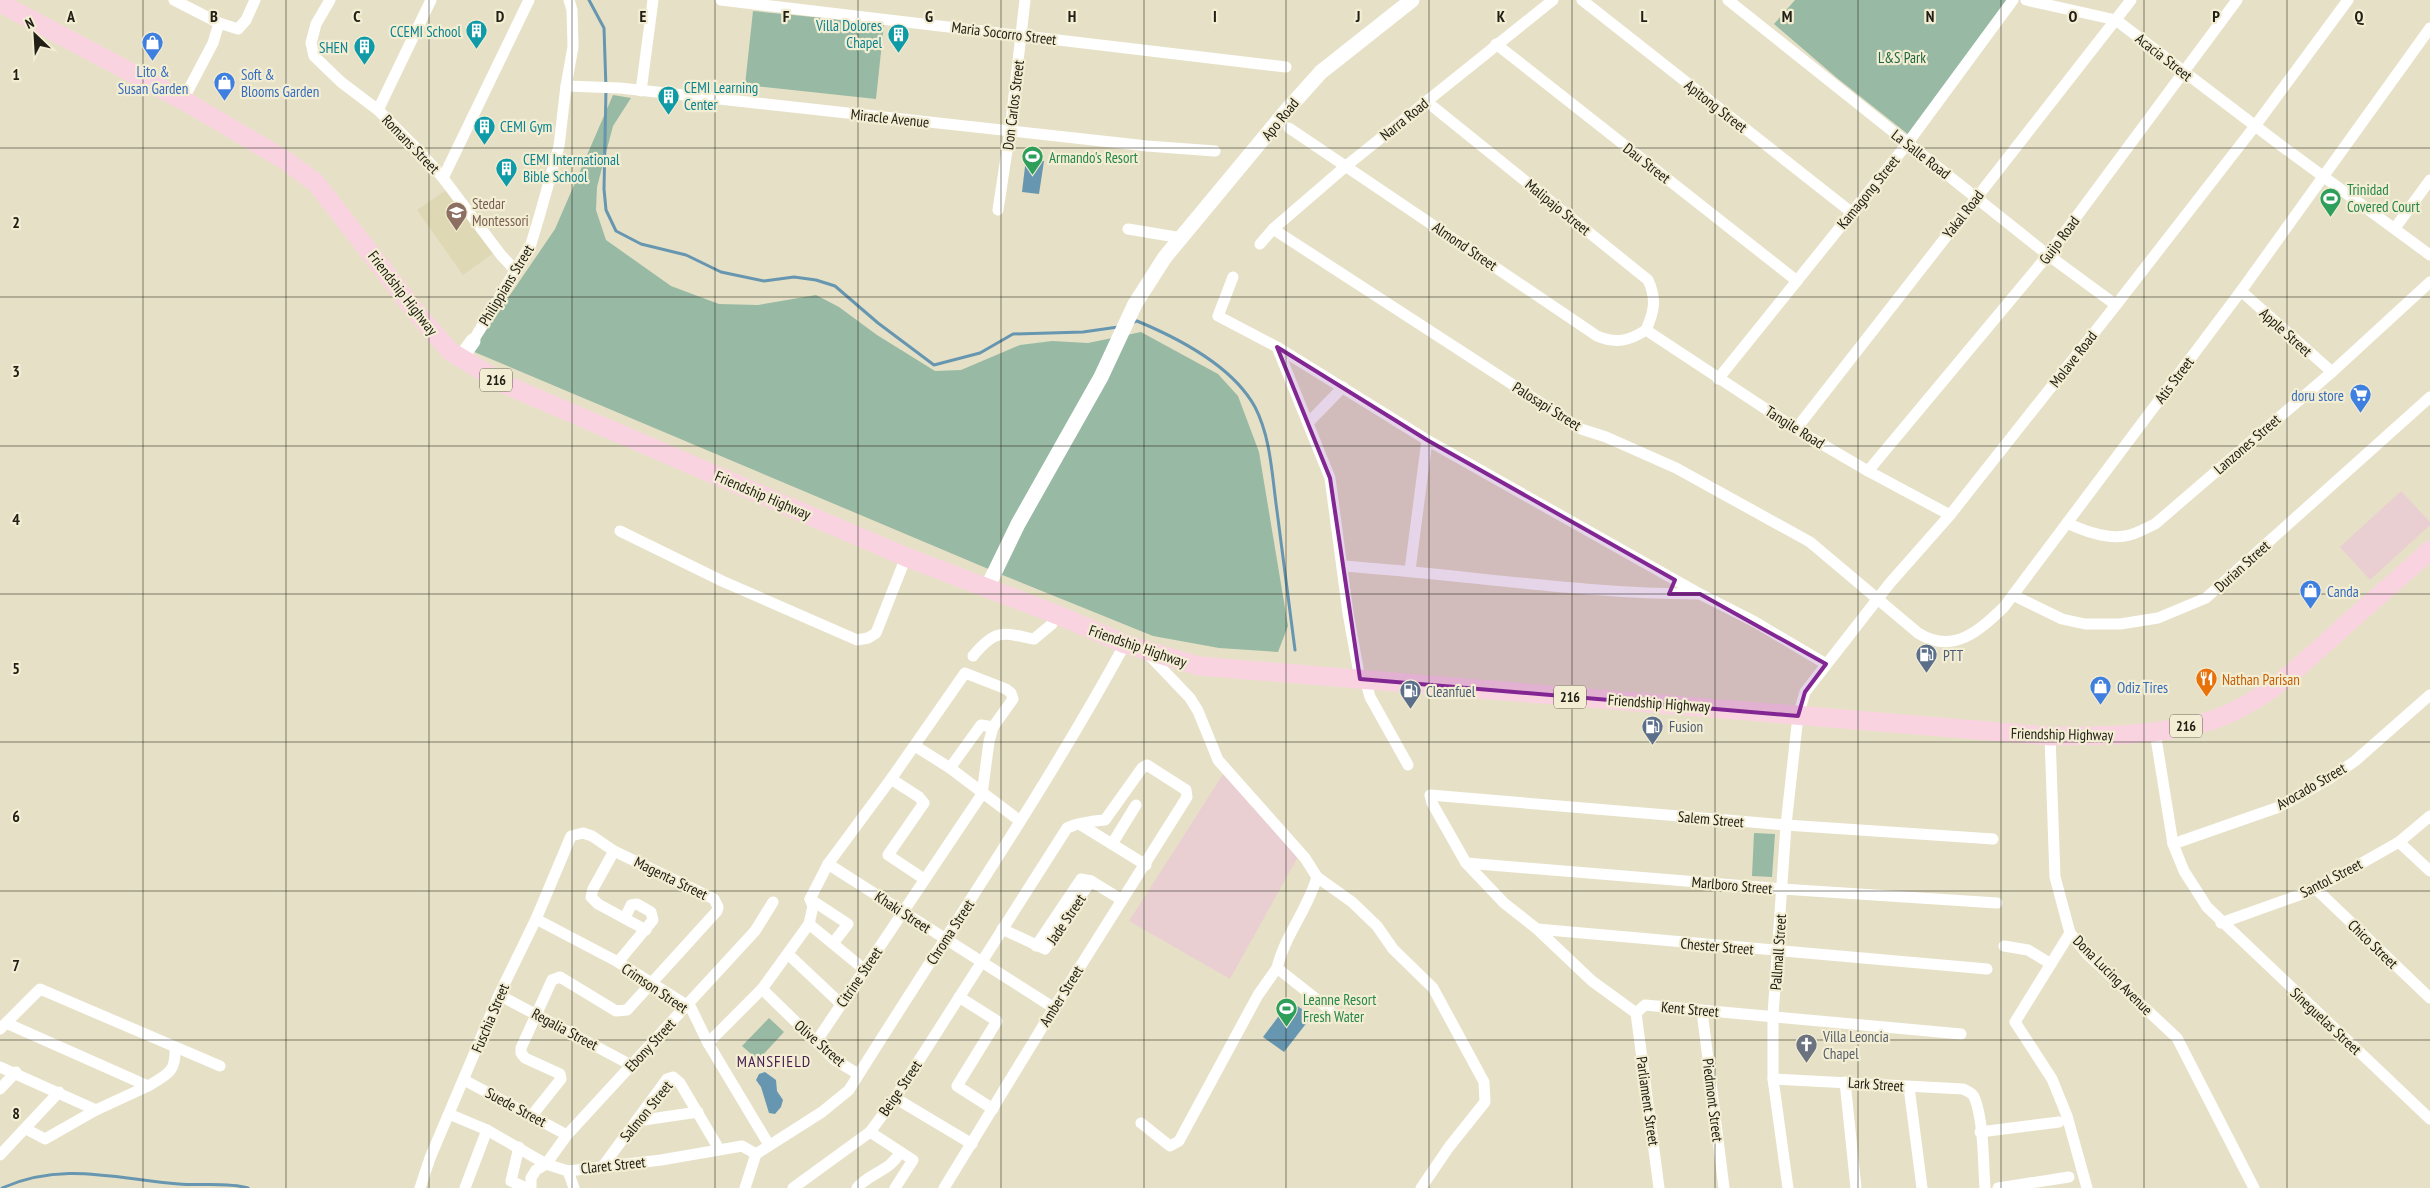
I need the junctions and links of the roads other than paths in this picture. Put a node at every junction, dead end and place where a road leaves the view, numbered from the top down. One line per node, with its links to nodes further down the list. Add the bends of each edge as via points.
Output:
1 (174, 0): 21 (street)
2 (255, 0): 21 (street, via 238,29)
3 (330, 0): 31 (street, Romans Street, via 316,24 311,43 314,56)
4 (431, 0): 31 (street)
5 (530, 0): 39 (street)
6 (568, 0): 27 (street, Philippians Street, via 572,10 573,47)
7 (653, 0): 28 (street)
8 (721, 0): 23 (street, Maria Socorro Street)
9 (1025, 0): 23 (street, Don Carlos Street)
10 (1412, 0): 47 (street, Apo Road, via 1321,72)
11 (1553, 0): 24 (street, Narra Road)
12 (1582, 0): 43 (street, Apitong Street)
13 (1728, 0): 35 (street, La Salle Road)
14 (2013, 0): 35 (street, Kamagong Street)
15 (2026, 0): 20 (street, Acacia Street)
16 (2131, 0): 20 (street, Yakal Road)
17 (2237, 0): 26 (street, Guijo Road)
18 (2348, 0): 32 (street, Molave Road)
19 (1, 8): 29 (main road, Friendship Highway / 216)
20 (2116, 20): 26 (street, Acacia Street); 41 (street, Yakal Road)
21 (220, 23): 29 (street)
22 (2430, 28): 38 (street, Atis Street)
23 (1021, 35): 25 (street, Maria Socorro Street); 34 (street, Don Carlos Street)
24 (1496, 44): 30 (street, Narra Road); 53 (street, Dau Street)
25 (1286, 67)
26 (2184, 73): 32 (street, Acacia Street); 49 (street, Guijo Road)
27 (566, 86): 28 (street, Miracle Avenue, via 591,85); 51 (street, Philippians Street, via 556,155 531,244)
28 (641, 91): 34 (street, Miracle Avenue)
29 (183, 100): 60 (main road, Friendship Highway / 216, via 285,160 316,183 418,316)
30 (1426, 101): 37 (street, Narra Road); 57 (street, Malipajo Street, via 1648,280 1653,289 1654,312)
31 (378, 110): 39 (street, Romans Street)
32 (2255, 126): 38 (street, Acacia Street); 56 (street, Molave Road)
33 (1289, 128): 37 (street, Almond Street)
34 (1010, 131): 36 (street, Miracle Avenue); 42 (street, Don Carlos Street)
35 (1908, 144): 41 (street, La Salle Road); 43 (street, Kamagong Street)
36 (1215, 151)
37 (1346, 166): 46 (street, Narra Road); 57 (street, Almond Street, via 1597,336 1619,342)
38 (2322, 175): 44 (street, Acacia Street); 55 (street, Atis Street)
39 (443, 178): 51 (street, Romans Street)
40 (2430, 180): 44 (street)
41 (1977, 196): 49 (street, La Salle Road); 66 (street, Yakal Road)
42 (998, 210)
43 (1851, 212): 53 (street, Kamagong Street)
44 (2395, 228): 50 (street, Acacia Street)
45 (1128, 229): 47 (street)
46 (1273, 229): 48 (street, Narra Road); 81 (street, Palosapi Street, via 1581,429 1676,468 1810,542)
47 (1182, 238): 77 (street, Apo Road, via 1165,257 1135,304 1102,377 1018,524)
48 (1260, 244)
49 (2048, 255): 56 (street, La Salle Road); 68 (street, Guijo Road)
50 (2430, 255)
51 (516, 271): 58 (street, Philippians Street)
52 (1233, 277): 59 (street, via 1218,316)
53 (1797, 281): 62 (street, Kamagong Street)
54 (2430, 282): 61 (street, Lanzones Street)
55 (2241, 291): 61 (street, Apple Street); 70 (street, Atis Street)
56 (2116, 305): 69 (street, Molave Road)
57 (1646, 330): 62 (street, Tangile Road)
58 (472, 341): 60 (street, Philippians Street)
59 (1277, 347): 63 (street); 65 (street)
60 (460, 359): 73 (main road, Friendship Highway / 216, via 504,384)
61 (2332, 372): 70 (street, Lanzones Street, via 2155,524 2126,536 2106,536)
62 (1718, 379): 66 (street, Tangile Road)
63 (1343, 388): 65 (street); 67 (street)
64 (2430, 398): 80 (street, Durian Street, via 2206,598 2158,618 2120,624 2085,624 2062,619)
65 (1308, 423): 74 (street, via 1330,478)
66 (1796, 429): 68 (street, Tangile Road)
67 (1427, 440): 75 (street); 76 (street)
68 (1868, 472): 69 (street, Tangile Road)
69 (1950, 515): 81 (street, Molave Road)
70 (2067, 523): 80 (street, Atis Street)
71 (620, 531): 73 (street, via 722,581 857,640 876,633)
72 (2430, 550): 91 (main road, Friendship Highway / 216, via 2305,662 2252,703 2203,723)
73 (906, 557): 77 (main road, Friendship Highway / 216)
74 (1342, 566): 75 (street); 87 (street)
75 (1410, 570): 78 (street, via 1553,586)
76 (1675, 580): 78 (street); 79 (street)
77 (987, 588): 82 (main road, Friendship Highway / 216)
78 (1669, 594): 79 (street)
79 (1700, 594): 86 (street)
80 (2013, 595): 81 (street, Atis Street, via 1987,623 1964,638 1944,643 1918,633)
81 (1878, 600): 86 (street, Molave Road)
82 (1056, 614): 83 (main road, Friendship Highway / 216); 85 (street, via 1052,624 1034,640 1007,633 984,643)
83 (1125, 644): 84 (main road, Friendship Highway / 216); 100 (street, Chroma Street)
84 (1146, 652): 87 (main road, Friendship Highway / 216, via 1198,666); 113 (street, via 1194,704 1218,760 1305,858)
85 (974, 656)
86 (1826, 664): 89 (street, Molave Road, via 1805,692)
87 (1362, 679): 89 (main road, Friendship Highway / 216); 94 (street)
88 (2430, 695): 106 (street, Avocado Street, via 2329,779 2279,807)
89 (1798, 716): 92 (main road, Friendship Highway / 216); 102 (street, Pallmall Street)
90 (993, 727): 93 (street, via 1012,699 1011,694 965,673); 95 (street, via 981,725); 97 (street)
91 (2155, 732): 92 (main road, Friendship Highway / 216); 106 (street, Sineguelas Street)
92 (2050, 736): 129 (street, Dona Lucing Avenue, via 2054,877)
93 (914, 746): 95 (street); 96 (street)
94 (1408, 765)
95 (950, 768): 97 (street)
96 (891, 779): 110 (street); 114 (street, via 924,803 888,855)
97 (982, 794): 100 (street); 114 (street, Citrine Street)
98 (1124, 795): 101 (street, Amber Street, via 1105,820); 105 (street, via 1140,808); 111 (street, Amber Street, via 1147,765 1186,790 1184,801)
99 (2430, 816): 104 (street, Santol Street)
100 (1020, 821): 130 (street, Chroma Street)
101 (1081, 825): 105 (street); 126 (street, Amber Street, via 1067,828)
102 (1786, 825): 103 (street, Salem Street); 109 (street, Salem Street, via 1430,795); 115 (street, Pallmall Street)
103 (1993, 839)
104 (2399, 842): 112 (street); 116 (street, Santol Street)
105 (1112, 844): 111 (street)
106 (2173, 844): 124 (street, Sineguelas Street, via 2184,871)
107 (566, 850): 108 (street, Magenta Street, via 571,836 583,833); 123 (street, Fuschia Street)
108 (614, 850): 122 (street, via 591,897); 141 (street, Magenta Street, via 714,898 718,907)
109 (1466, 863): 115 (street, Marlboro Street); 127 (street, via 1504,903)
110 (828, 864): 117 (street); 121 (street, Khaki Street)
111 (1146, 865): 118 (street, Amber Street)
112 (2430, 871)
113 (1317, 877): 138 (street); 207 (street, via 1352,902 1377,926 1393,949 1434,988 1484,1082 1485,1102)
114 (924, 880): 121 (street, Citrine Street)
115 (1782, 889): 120 (street, Marlboro Street); 133 (street, Pallmall Street)
116 (2316, 889): 124 (street, Santol Street); 145 (street, Chico Street)
117 (810, 899): 125 (street, via 813,906); 131 (street, via 848,924)
118 (1122, 900): 126 (street, Jade Street, via 1091,881 1045,949); 148 (street, Amber Street)
119 (774, 902): 147 (street, Ebony Street, via 754,931)
120 (1997, 903)
121 (903, 912): 130 (street, Khaki Street); 140 (street, Citrine Street)
122 (625, 918): 128 (street); 128 (street, via 631,905 637,904 652,914 653,920)
123 (536, 919): 135 (street, Crimson Street); 143 (street, Fuschia Street)
124 (2221, 923): 177 (street, Sineguelas Street)
125 (809, 924): 131 (street); 134 (street)
126 (1002, 929): 136 (street, Amber Street)
127 (1537, 929): 133 (street, Chester Street); 151 (street, via 1592,981)
128 (646, 930): 135 (street)
129 (2070, 933): 137 (street); 216 (street, Dona Lucing Avenue, via 2087,954 2177,1038)
130 (946, 940): 136 (street, Khaki Street); 163 (street, Chroma Street)
131 (834, 942): 140 (street)
132 (2004, 946): 137 (street, via 2028,950)
133 (1779, 951): 139 (street, Chester Street); 153 (street, Pallmall Street)
134 (789, 955): 142 (street); 146 (street)
135 (618, 962): 141 (street, Crimson Street)
136 (982, 963): 144 (street, Beige Street); 148 (street, Khaki Street)
137 (2051, 964): 215 (street, via 2015,1022 2052,1079 2067,1116)
138 (1277, 968): 149 (street); 180 (street, via 1258,995 1179,1141 1170,1146)
139 (1987, 969)
140 (865, 970): 146 (street, Citrine Street)
141 (651, 982): 147 (street, Crimson Street); 152 (street, via 623,1012 616,1011 560,977 556,978 549,985)
142 (762, 989): 156 (street, Olive Street); 157 (street)
143 (499, 995): 152 (street, Regalia Street); 165 (street, Fuschia Street)
144 (959, 996): 171 (street, Beige Street); 172 (street, via 997,1021 957,1086)
145 (2430, 998)
146 (841, 1004): 156 (street, Citrine Street)
147 (687, 1005): 157 (street, Crimson Street); 159 (street, Ebony Street)
148 (1054, 1008): 172 (street, Amber Street)
149 (1329, 1009)
150 (1702, 1011): 151 (street, Kent Street, via 1645,1005); 153 (street, Kent Street); 209 (street, Piedmont Street)
151 (1636, 1013): 208 (street, Parliament Street)
152 (536, 1014): 159 (street, Regalia Street); 176 (street, via 520,1053 560,1074 561,1079)
153 (1772, 1015): 155 (street, Kent Street); 164 (street, Pallmall Street)
154 (3, 1026): 158 (street, via 40,989); 167 (street)
155 (1962, 1034)
156 (816, 1042): 163 (street, Olive Street)
157 (708, 1043): 187 (street, Crimson Street)
158 (175, 1048): 160 (street); 167 (street, via 176,1061 169,1074)
159 (631, 1064): 185 (street, Ebony Street)
160 (220, 1066)
161 (0, 1067): 162 (street)
162 (16, 1072): 169 (street); 170 (street)
163 (858, 1074): 187 (street, Chroma Street, via 849,1090 834,1103)
164 (1773, 1078): 166 (street, Lark Street); 210 (street, Pallmall Street)
165 (464, 1080): 175 (street, Fuschia Street); 176 (street, Suede Street)
166 (1845, 1082): 168 (street, Lark Street); 211 (street)
167 (148, 1086): 173 (street)
168 (1909, 1087): 184 (street, Lark Street, via 1971,1093 1975,1098); 212 (street)
169 (0, 1089)
170 (59, 1092): 173 (street); 181 (street)
171 (895, 1098): 183 (street, Beige Street); 186 (street)
172 (993, 1109): 186 (street, Amber Street)
173 (96, 1110): 181 (street, via 45,1139)
174 (698, 1112): 178 (street); 178 (street, Salmon Street, via 680,1082 673,1077 668,1079); 189 (street, Salmon Street)
175 (449, 1114): 182 (street, Claret Street); 197 (street, Fuschia Street)
176 (533, 1114): 185 (street, Suede Street)
177 (2430, 1119)
178 (637, 1121): 194 (street, Salmon Street)
179 (2059, 1122): 184 (street)
180 (1141, 1123)
181 (26, 1129): 192 (street)
182 (487, 1130): 188 (street, Claret Street); 198 (street)
183 (870, 1132): 190 (street); 203 (street, Beige Street)
184 (1980, 1132): 213 (street)
185 (567, 1135): 193 (street, Ebony Street)
186 (972, 1144): 206 (street, Amber Street)
187 (769, 1145): 191 (street, Chroma Street)
188 (520, 1148): 193 (street, Claret Street); 199 (street, via 511,1181)
189 (719, 1149): 191 (street, Claret Street, via 742,1146); 194 (street, Claret Street)
190 (900, 1152): 204 (street, via 892,1163); 205 (street, via 913,1160)
191 (756, 1154): 202 (street)
192 (0, 1155)
193 (546, 1164): 195 (street, Claret Street); 200 (street, Ebony Street, via 531,1178)
194 (603, 1166): 195 (street, Claret Street)
195 (568, 1171): 201 (street)
196 (2069, 1177): 214 (street)
197 (420, 1188)
198 (464, 1188)
199 (526, 1188)
200 (531, 1188)
201 (574, 1188)
202 (745, 1188)
203 (793, 1188)
204 (857, 1188)
205 (895, 1188)
206 (944, 1188)
207 (1421, 1188)
208 (1659, 1188)
209 (1724, 1188)
210 (1788, 1188)
211 (1856, 1188)
212 (1922, 1188)
213 (1985, 1188)
214 (1998, 1188)
215 (2087, 1188)
216 (2254, 1188)

